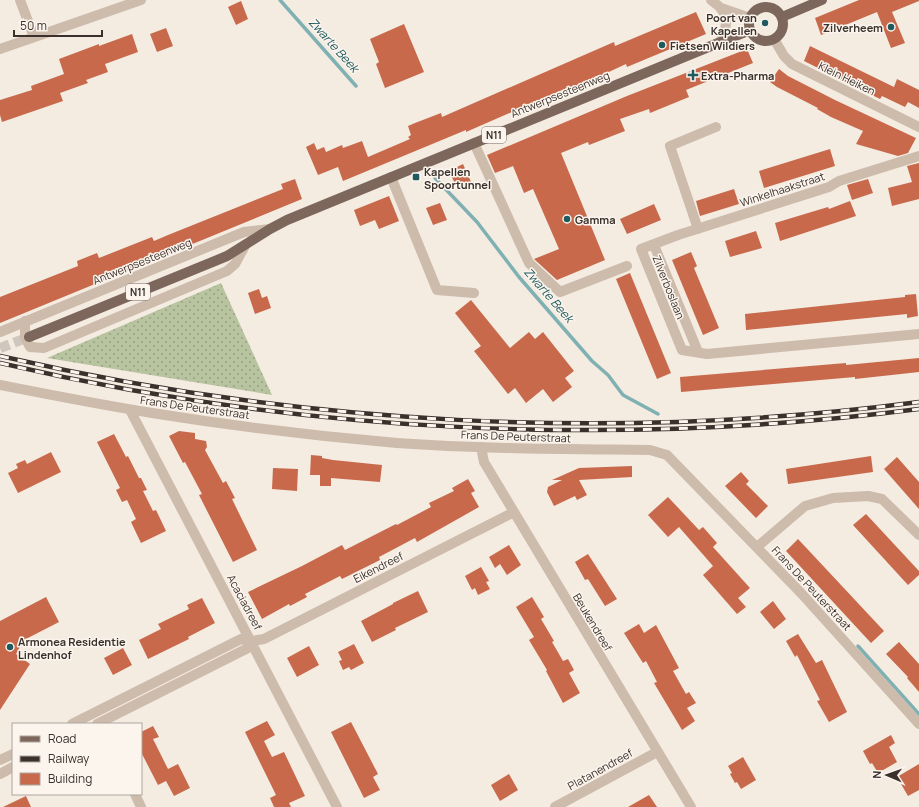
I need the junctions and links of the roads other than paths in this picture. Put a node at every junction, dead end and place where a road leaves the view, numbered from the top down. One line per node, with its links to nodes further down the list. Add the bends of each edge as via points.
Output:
1 (20, 0): 9 (street)
2 (141, 0): 9 (street)
3 (711, 0): 5 (street)
4 (822, 0): 6 (main road)
5 (721, 8): 7 (street); 11 (street, via 726,16 726,26)
6 (782, 16): 7 (main road, via 775,9 765,7 756,10); 10 (main road, via 782,32)
7 (750, 18): 8 (main road)
8 (750, 30): 10 (main road, via 757,39); 11 (main road, Antwerpsesteenweg / N11)
9 (34, 37): 12 (street)
10 (774, 39): 14 (street, Klein Heiken, via 792,64)
11 (720, 42): 15 (main road, Antwerpsesteenweg / N11)
12 (0, 49)
13 (716, 127): 19 (street, via 670,146)
14 (919, 127)
15 (474, 143): 17 (main road, Antwerpsesteenweg / N11); 22 (street, via 529,263 560,292)
16 (919, 156): 19 (street, Winkelhaakstraat)
17 (390, 177): 18 (main road, Antwerpsesteenweg / N11); 23 (street, via 437,290)
18 (270, 229): 20 (main road, Antwerpsesteenweg / N11); 24 (street, Antwerpsesteenweg, via 244,232)
19 (698, 229): 21 (street, Winkelhaakstraat)
20 (246, 244): 24 (street, Antwerpsesteenweg, via 228,271 44,348 30,346 25,336); 27 (main road, Antwerpsesteenweg / N11, via 227,256)
21 (654, 244): 26 (street, Zilverboslaan, via 698,352 707,354)
22 (627, 266)
23 (474, 293)
24 (25, 322): 25 (street, Antwerpsesteenweg)
25 (0, 332)
26 (919, 334)
27 (29, 337)
28 (0, 385): 29 (street, Frans De Peuterstraat)
29 (130, 410): 30 (street, Frans De Peuterstraat, via 318,435 397,443); 34 (street, Acaciadreef)
30 (480, 447): 31 (street, Beukendreef, via 484,462); 33 (street, Frans De Peuterstraat, via 650,450 667,455)
31 (514, 512): 34 (street, Eikendreef, via 264,638); 40 (street, Beukendreef)
32 (919, 535): 33 (street, via 882,499 868,496 832,498 805,506)
33 (757, 548): 39 (street, Frans De Peuterstraat)
34 (252, 641): 35 (street, Eikendreef, via 241,639); 38 (street, Eikendreef, via 248,648); 47 (street, Acaciadreef)
35 (94, 712): 36 (street, Eikendreef); 37 (street)
36 (74, 723)
37 (98, 723)
38 (100, 723)
39 (919, 724)
40 (657, 752): 48 (street, Platanendreef); 49 (street, Beukendreef)
41 (12, 754): 42 (street)
42 (0, 760)
43 (12, 768): 44 (street)
44 (0, 774)
45 (135, 795): 46 (street)
46 (141, 807)
47 (337, 807)
48 (556, 807)
49 (690, 807)

